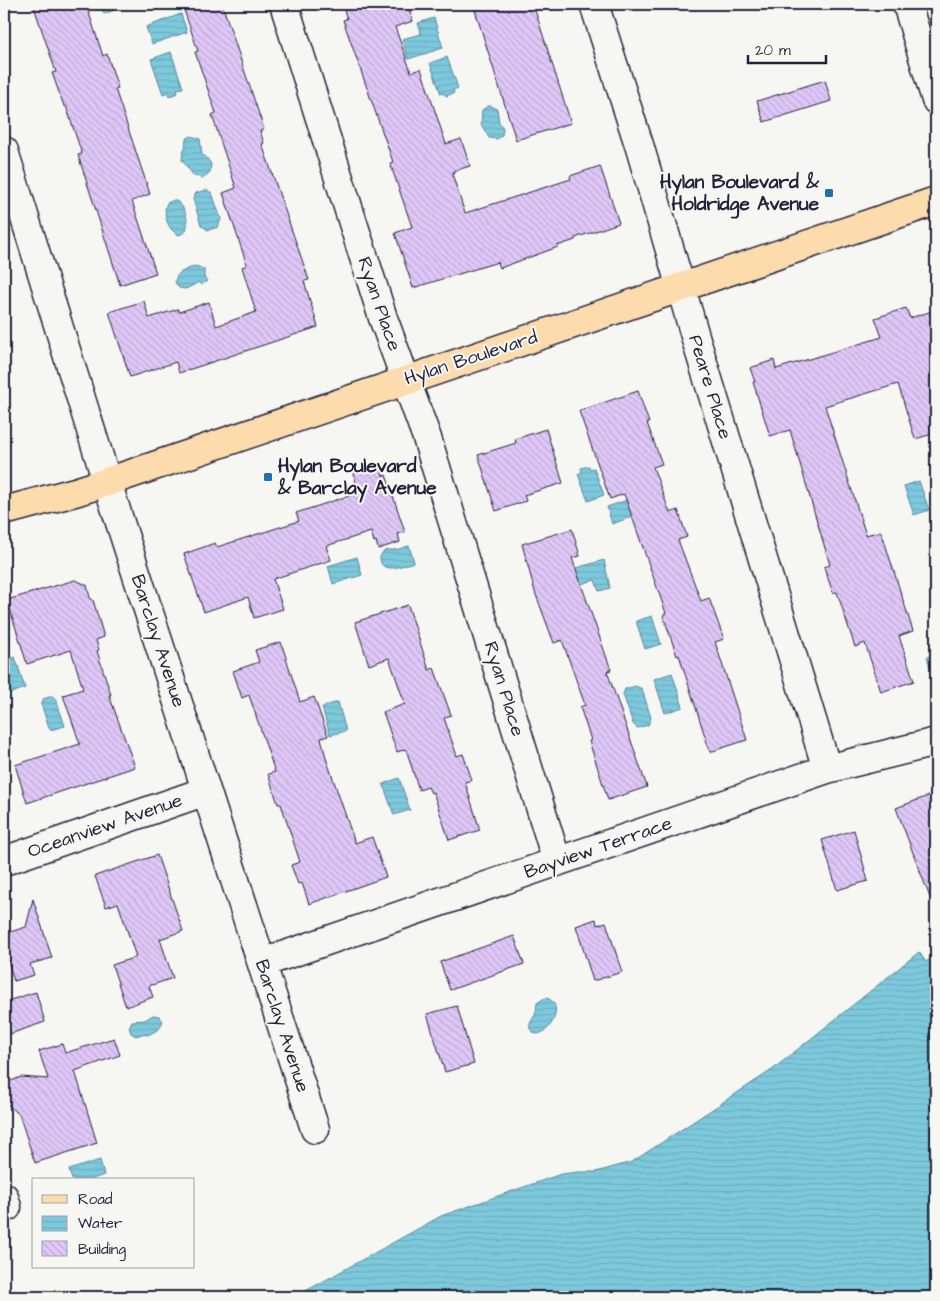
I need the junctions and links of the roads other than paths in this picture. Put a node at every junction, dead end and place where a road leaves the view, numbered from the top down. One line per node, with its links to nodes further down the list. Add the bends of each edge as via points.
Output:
1 (284, 4): 8 (street, Ryan Place)
2 (594, 4): 7 (street, Peare Place)
3 (907, 4): 4 (street)
4 (936, 100)
5 (4, 151): 9 (street, Barclay Avenue)
6 (936, 201): 7 (main road, Hylan Boulevard)
7 (681, 287): 8 (main road, Hylan Boulevard); 12 (street, Peare Place)
8 (405, 380): 9 (main road, Hylan Boulevard); 15 (street, Ryan Place, via 427,438)
9 (107, 482): 10 (main road, Hylan Boulevard); 13 (street, Barclay Avenue)
10 (4, 511)
11 (936, 742): 12 (street, Bayview Terrace)
12 (827, 769): 15 (street, Bayview Terrace)
13 (206, 791): 14 (street, Oceanview Avenue); 16 (street, Barclay Avenue)
14 (4, 862)
15 (558, 862): 16 (street, Bayview Terrace)
16 (262, 963): 17 (street, Barclay Avenue)
17 (315, 1129)

